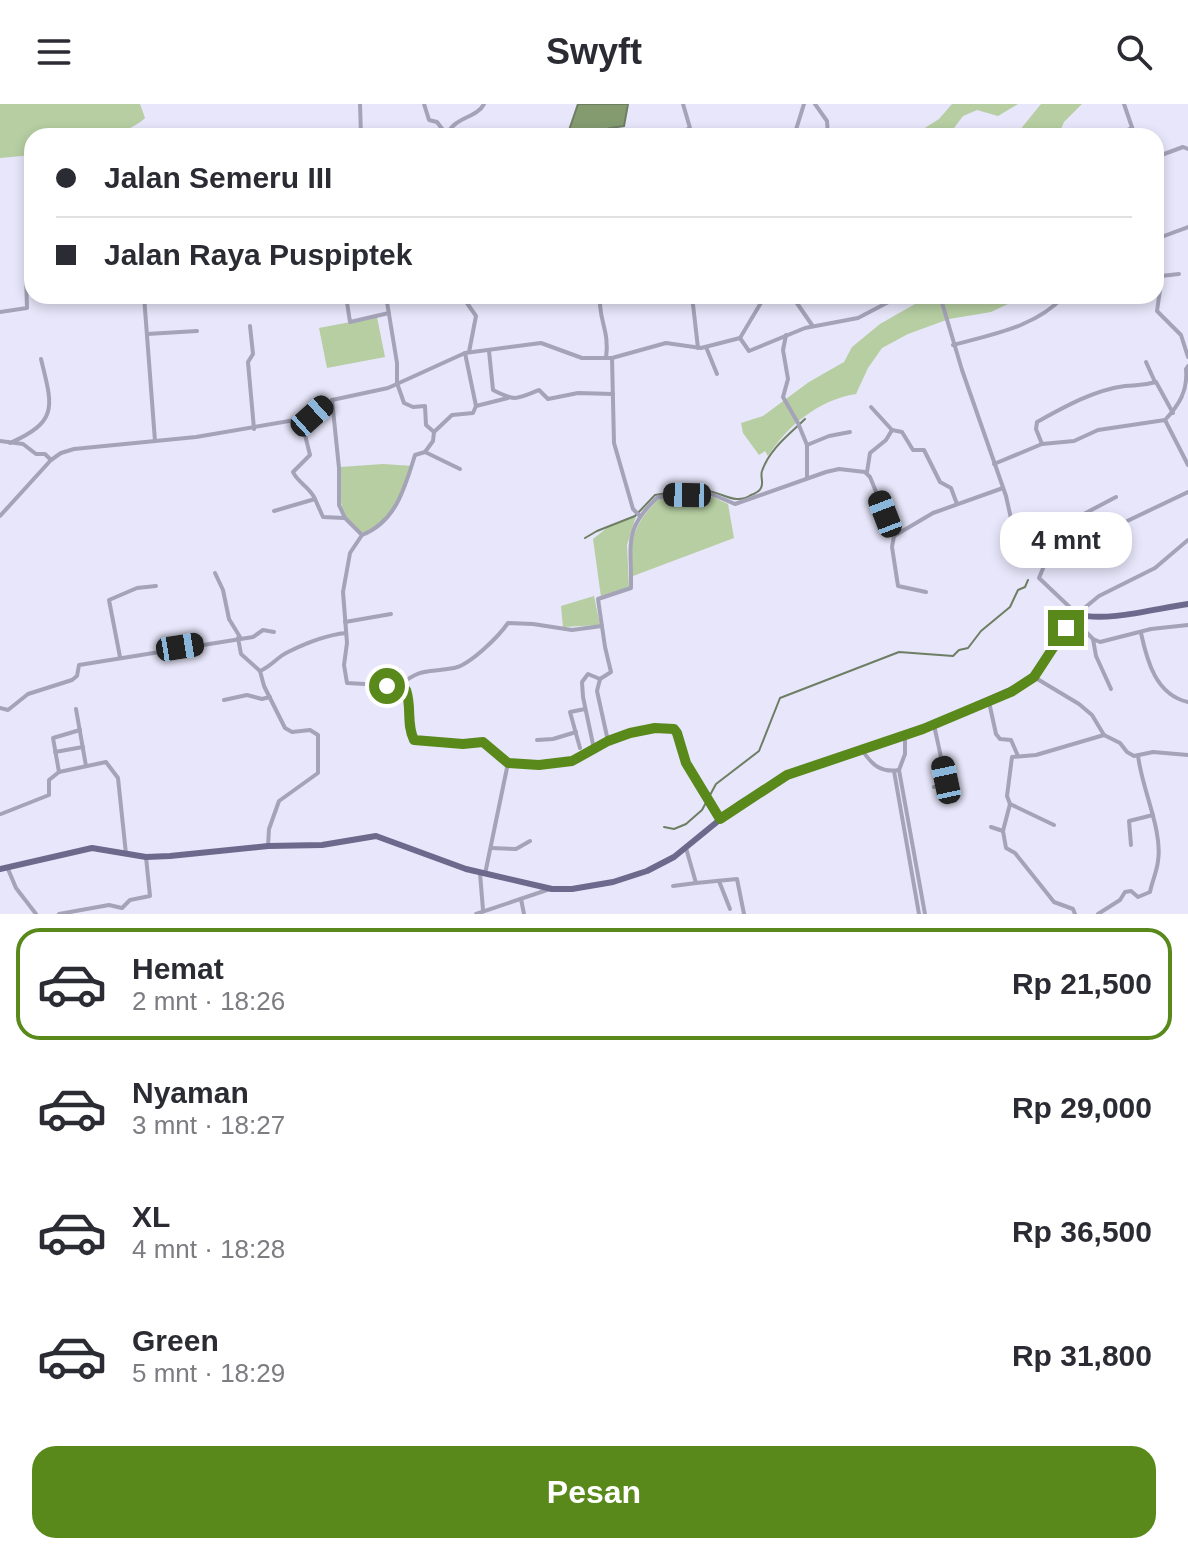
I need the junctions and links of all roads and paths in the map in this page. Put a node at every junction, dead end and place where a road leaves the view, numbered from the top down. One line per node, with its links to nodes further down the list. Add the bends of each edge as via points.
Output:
1 (360, 104): 8 (street)
2 (424, 104): 9 (street, via 429,120)
3 (484, 104): 10 (street)
4 (683, 104): 11 (street)
5 (804, 104): 12 (street)
6 (815, 104): 13 (street)
7 (1124, 104): 14 (street)
8 (361, 128)
9 (442, 128)
10 (450, 128)
11 (690, 128)
12 (796, 128)
13 (827, 128)
14 (1132, 128)
15 (1188, 149): 16 (street)
16 (1164, 154)
17 (1188, 227): 18 (street)
18 (1164, 236)
19 (1179, 274): 20 (street)
20 (1164, 276)
21 (27, 304): 34 (street)
22 (145, 304): 39 (street)
23 (347, 304): 35 (street, via 350,322)
24 (387, 304): 35 (street)
25 (468, 304): 46 (street, via 476,316)
26 (601, 304): 48 (street)
27 (693, 304): 44 (street)
28 (760, 304): 41 (street)
29 (797, 304): 36 (street)
30 (885, 304): 36 (street, via 858,318)
31 (942, 304): 42 (street)
32 (1056, 304): 42 (street, via 1021,326)
33 (1158, 304): 47 (street, via 1157,311 1181,335)
34 (0, 312)
35 (389, 313): 55 (street)
36 (812, 325): 40 (street)
37 (250, 326): 64 (street)
38 (197, 331): 39 (street)
39 (147, 334): 69 (street)
40 (786, 335): 41 (street, via 749,351); 72 (street, via 788,379 783,397)
41 (740, 338): 43 (street)
42 (953, 345): 75 (street)
43 (706, 347): 44 (street); 52 (street)
44 (698, 348): 48 (street, via 666,343)
45 (489, 351): 46 (street); 48 (street, via 541,343 582,358); 57 (street, via 494,392)
46 (467, 352): 55 (street); 59 (street)
47 (1188, 357)
48 (609, 358): 56 (street)
49 (41, 359): 70 (street, via 50,408 39,428)
50 (1146, 362): 54 (street)
51 (1188, 366): 53 (street)
52 (717, 374)
53 (1188, 376): 61 (street)
54 (1155, 382): 61 (street); 71 (street, via 1068,404 1037,422)
55 (397, 383): 58 (street); 66 (street, via 404,403 425,406 426,425)
56 (613, 394): 57 (street, via 548,399 539,390); 86 (street, via 614,443)
57 (509, 398): 59 (street)
58 (332, 400): 62 (street); 88 (street, via 338,498)
59 (476, 406): 66 (street, via 473,413 452,415)
60 (871, 407): 65 (street)
61 (1173, 413): 63 (street)
62 (301, 419): 64 (street); 83 (street, via 310,455 293,472)
63 (1165, 420): 71 (street); 76 (street)
64 (254, 429): 69 (street)
65 (892, 430): 78 (street, via 870,453); 84 (street, via 902,432 913,450 924,450)
66 (434, 432): 73 (street)
67 (850, 432): 72 (street)
68 (0, 441): 70 (street)
69 (155, 441): 74 (street, via 74,449)
70 (10, 443): 74 (street, via 23,444)
71 (1042, 444): 75 (street)
72 (807, 445): 79 (street)
73 (425, 452): 77 (street); 89 (street, via 415,455 390,514)
74 (51, 460): 87 (street)
75 (994, 464): 80 (street)
76 (1188, 465)
77 (460, 469)
78 (867, 472): 79 (street, via 839,469); 90 (street)
79 (807, 478): 86 (street, via 735,504 709,493 658,497)
80 (1003, 488): 84 (street); 92 (street, via 1014,527)
81 (1188, 492): 93 (street)
82 (1116, 497): 92 (street, via 1080,516)
83 (315, 499): 85 (street); 88 (street, via 323,517)
84 (957, 505): 90 (street)
85 (274, 511)
86 (638, 514): 102 (street, via 629,544 632,586 598,599)
87 (0, 516)
88 (345, 518): 89 (street)
89 (362, 535): 100 (street, via 350,553 342,601)
90 (894, 536): 96 (street, via 898,586)
91 (1188, 540): 99 (street, via 1155,568 1099,596)
92 (1041, 550): 93 (street)
93 (1047, 564): 99 (street, via 1040,580)
94 (215, 573): 106 (street)
95 (156, 586): 108 (street, via 109,600)
96 (926, 592)
97 (1188, 604): 99 (main road)
98 (391, 614): 100 (street)
99 (1075, 616): 107 (street); 110 (main road)
100 (345, 622): 105 (street)
101 (1188, 625): 104 (street)
102 (602, 626): 111 (street, via 611,672); 112 (street, via 572,630 508,623 494,641 457,667 416,673)
103 (274, 632): 106 (street)
104 (1141, 632): 107 (street); 117 (street, via 1160,685)
105 (346, 633): 109 (street, via 322,637); 112 (street, via 347,683)
106 (239, 638): 108 (street); 109 (street, via 243,657)
107 (1093, 639): 113 (street)
108 (120, 657): 118 (street, via 79,665 72,680 28,694 8,710)
109 (260, 671): 114 (street)
110 (1034, 677): 116 (main road); 125 (street, via 1087,710)
111 (600, 679): 120 (street, via 588,674 583,678); 127 (street, via 597,691)
112 (399, 686): 136 (street, via 408,697 414,740 483,742)
113 (1111, 689)
114 (270, 697): 115 (street); 150 (street, via 287,730 317,733 320,765 315,777 279,801)
115 (224, 700)
116 (989, 702): 121 (main road); 135 (street, via 996,734 1011,740)
117 (1188, 702)
118 (0, 708)
119 (76, 709): 122 (street)
120 (585, 709): 123 (street, via 570,712); 130 (street)
121 (934, 725): 124 (main road); 140 (street, via 946,780)
122 (80, 730): 128 (street); 132 (street, via 54,736)
123 (576, 732): 126 (street); 129 (street)
124 (905, 735): 131 (main road); 138 (street, via 905,754)
125 (1104, 735): 133 (street); 135 (street)
126 (537, 740)
127 (608, 741): 130 (street); 144 (street, via 674,729 686,763)
128 (83, 747): 132 (street); 137 (street)
129 (580, 748)
130 (594, 749): 136 (street, via 567,762)
131 (862, 750): 138 (street, via 877,767); 144 (main road, via 787,775)
132 (55, 752): 139 (street)
133 (1138, 755): 134 (street); 143 (street)
134 (1188, 755)
135 (1018, 756): 141 (street, via 1010,760)
136 (508, 763): 151 (street)
137 (86, 766): 139 (street); 153 (street, via 106,762 118,778)
138 (896, 771): 168 (street)
139 (59, 772): 142 (street, via 49,780 49,795)
140 (934, 787)
141 (1010, 804): 145 (street); 147 (street)
142 (1, 814)
143 (1153, 815): 149 (street, via 1128,822); 170 (street, via 1158,860 1151,891 1138,897 1124,893)
144 (720, 819): 152 (main road)
145 (1054, 825)
146 (991, 827): 147 (street)
147 (1003, 831): 169 (street, via 1006,848 1054,902)
148 (530, 841): 151 (street, via 516,849)
149 (1131, 845)
150 (268, 846): 154 (main road); 156 (main road, via 376,836)
151 (491, 848): 156 (street)
152 (686, 848): 158 (street); 160 (main road, via 659,866 624,879)
153 (126, 854): 154 (main road); 155 (main road, via 92,848)
154 (146, 857): 165 (street, via 150,896 130,900 122,908 109,905)
155 (3, 868): 164 (street)
156 (482, 873): 160 (main road); 163 (street)
157 (719, 881): 158 (street); 162 (street); 167 (street, via 737,879)
158 (696, 883): 159 (street)
159 (673, 886)
160 (552, 889): 161 (street)
161 (521, 899): 163 (street); 166 (street)
162 (730, 909)
163 (480, 913)
164 (36, 914)
165 (59, 914)
166 (524, 914)
167 (744, 914)
168 (922, 914)
169 (1075, 914)
170 (1098, 914)

